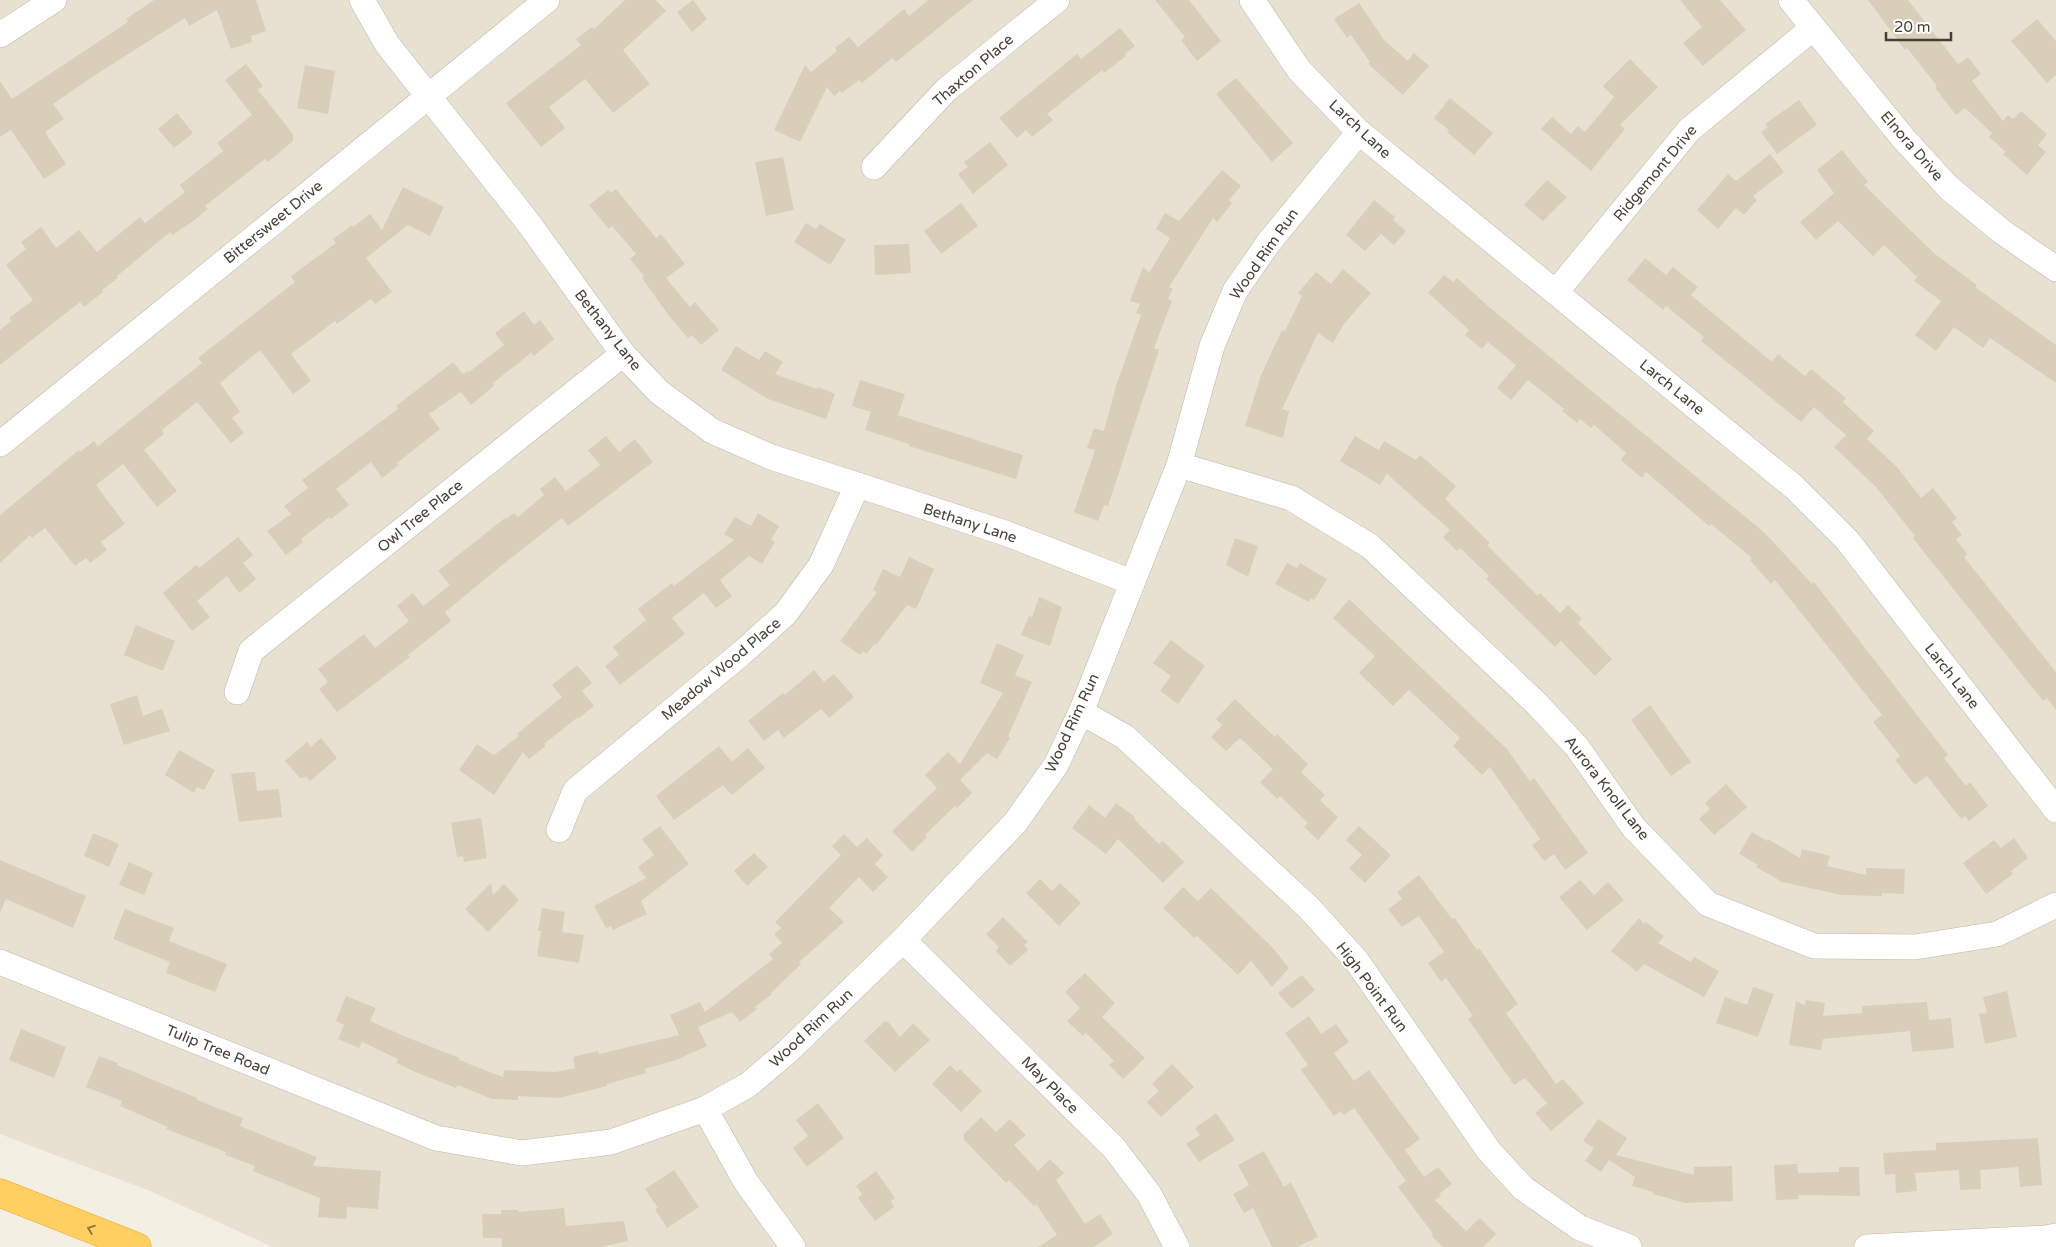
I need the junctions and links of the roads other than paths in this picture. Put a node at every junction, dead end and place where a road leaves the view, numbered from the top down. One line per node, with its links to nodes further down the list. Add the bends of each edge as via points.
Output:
1 (54, 0): 8 (street)
2 (362, 0): 9 (street, Bethany Lane, via 387,44)
3 (547, 0): 9 (street, Bittersweet Drive)
4 (1057, 0): 11 (street, Thaxton Place, via 946,90)
5 (1252, 0): 10 (street, Larch Lane, via 1299,70)
6 (1791, 0): 7 (street, Elnora Drive)
7 (1813, 28): 12 (street, Elnora Drive, via 1903,138 1949,188 2001,231); 13 (street, Ridgemont Drive, via 1689,130)
8 (0, 35)
9 (428, 97): 14 (street, Bethany Lane, via 527,221); 15 (street, Bittersweet Drive)
10 (1359, 132): 13 (street, Larch Lane); 16 (street, Wood Rim Run, via 1269,242 1235,291 1212,346)
11 (874, 167)
12 (2056, 269)
13 (1556, 292): 21 (street, Larch Lane, via 1794,487 1846,540)
14 (623, 354): 17 (street, Bethany Lane, via 659,392 712,431 771,457); 19 (street, Owl Tree Place, via 251,652)
15 (0, 444)
16 (1179, 465): 18 (street, Wood Rim Run); 23 (street, Aurora Knoll Lane, via 1291,498 1370,546 1536,703 1577,747 1634,828 1708,904 1814,946 1916,947 1998,934)
17 (857, 486): 18 (street, Bethany Lane, via 1005,533); 22 (street, Meadow Wood Place, via 821,566 786,613 575,791)
18 (1131, 582): 20 (street, Wood Rim Run)
19 (237, 692)
20 (1081, 712): 24 (street, Wood Rim Run, via 1056,765 1015,823); 33 (street, High Point Run, via 1125,738 1309,908 1356,960 1489,1151 1523,1188 1580,1228)
21 (2056, 810)
22 (559, 830)
23 (2056, 906)
24 (903, 940): 26 (street, Wood Rim Run, via 787,1052 748,1085); 32 (street, May Place, via 1114,1148 1149,1194)
25 (0, 962): 27 (street, Tulip Tree Road)
26 (705, 1109): 27 (street, Wood Rim Run, via 611,1142 522,1153); 31 (street, via 746,1182)
27 (436, 1138)
28 (0, 1193): 30 (highway, one-way to 28)
29 (2056, 1236): 34 (street)
30 (137, 1247)
31 (793, 1247)
32 (1178, 1247)
33 (1629, 1247)
34 (1867, 1247)

